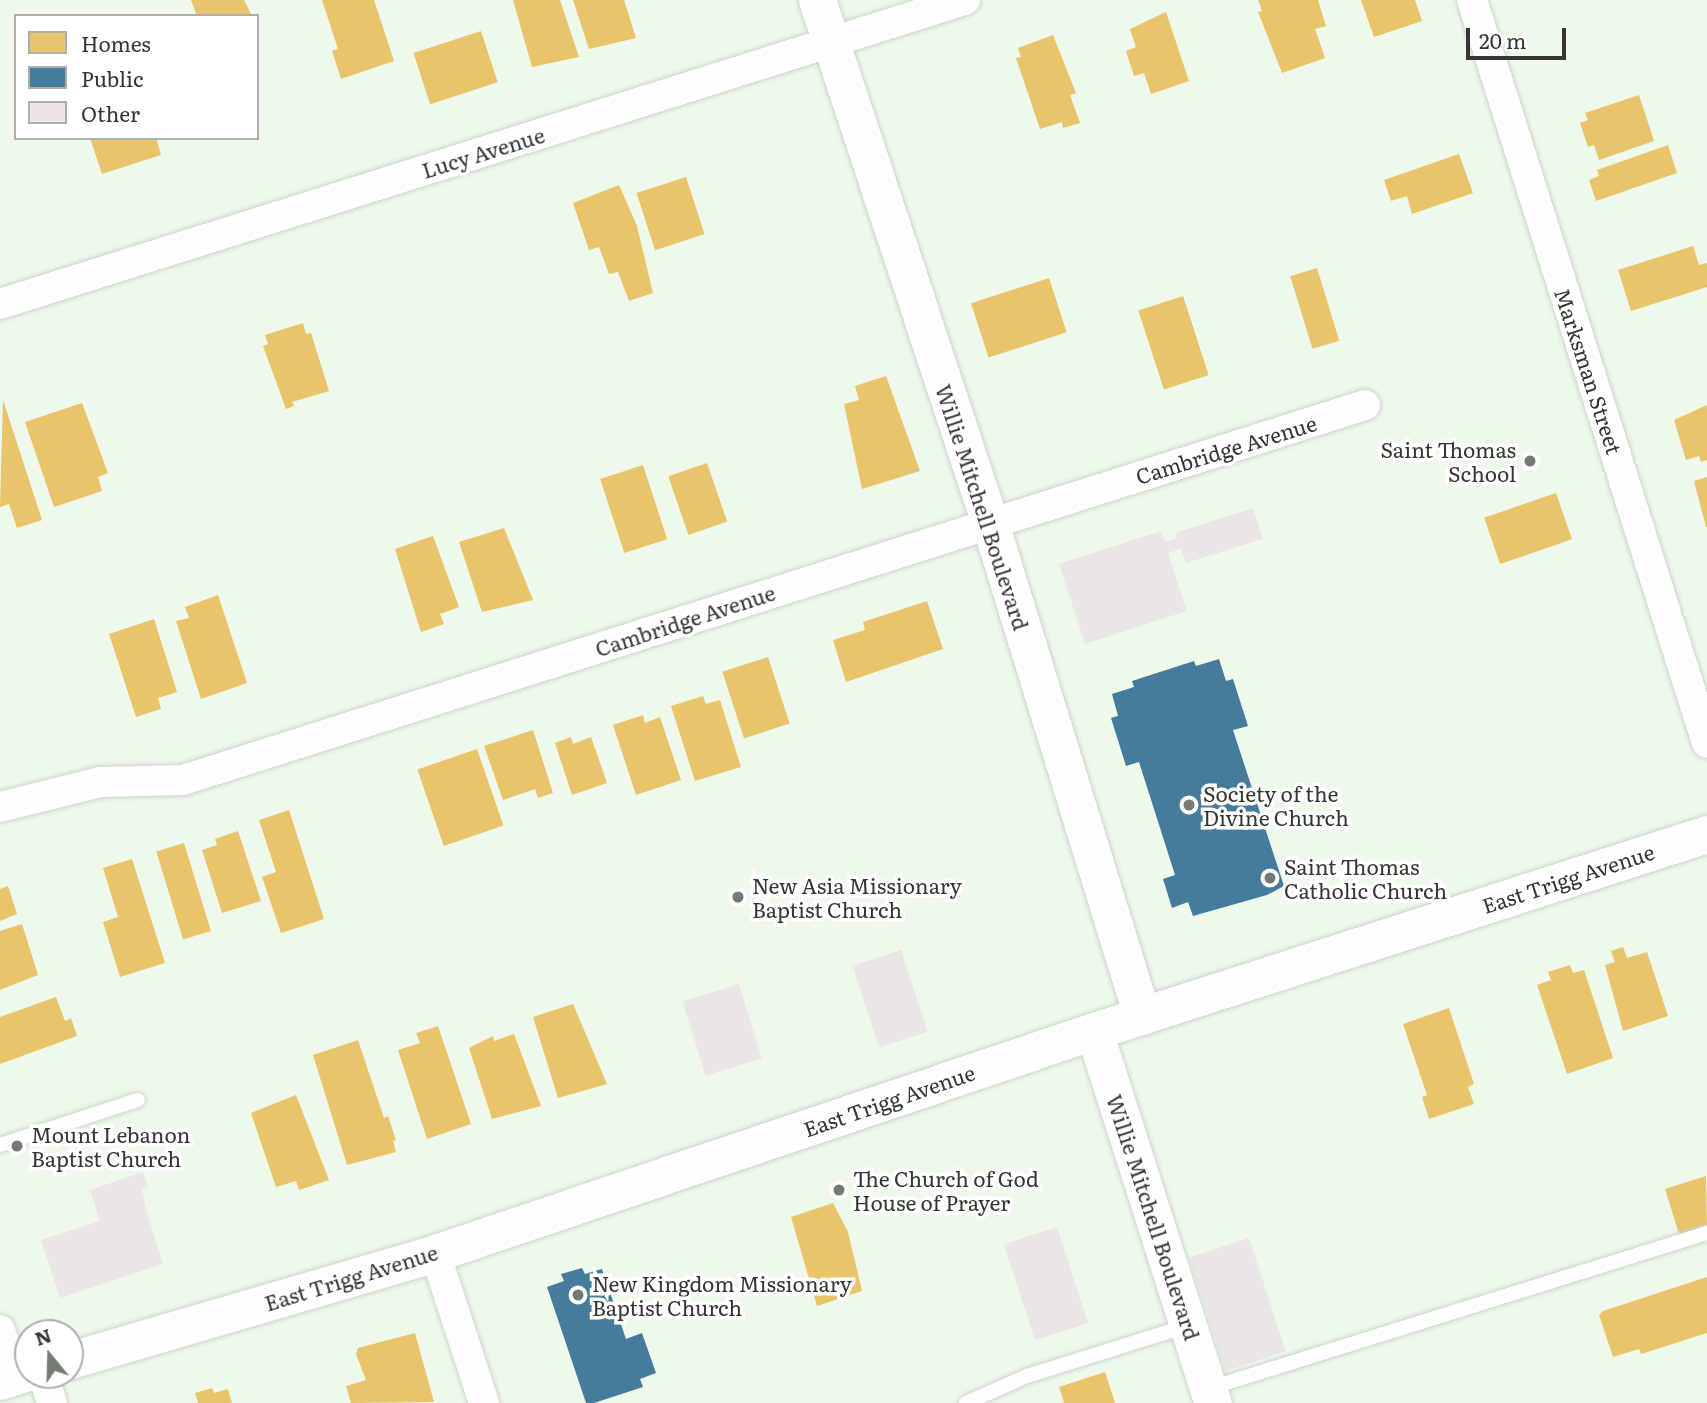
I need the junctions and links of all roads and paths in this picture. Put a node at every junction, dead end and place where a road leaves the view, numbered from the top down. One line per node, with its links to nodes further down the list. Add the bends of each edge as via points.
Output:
1 (817, 0): 4 (street, Willie Mitchell Boulevard)
2 (965, 0): 4 (street, Lucy Avenue)
3 (1472, 0): 8 (street, Marksman Street)
4 (830, 43): 5 (street, Lucy Avenue); 7 (street, Willie Mitchell Boulevard)
5 (0, 304)
6 (1365, 405): 7 (street, Cambridge Avenue)
7 (990, 523): 9 (street, Cambridge Avenue, via 183,780 100,782); 11 (street, Willie Mitchell Boulevard)
8 (1707, 743)
9 (0, 807)
10 (1707, 834): 11 (street, East Trigg Avenue)
11 (1142, 1016): 12 (street, East Trigg Avenue)
12 (1094, 1031): 16 (street, East Trigg Avenue); 17 (street, Willie Mitchell Boulevard)
13 (138, 1100): 14 (lane)
14 (0, 1145)
15 (1707, 1233): 22 (lane)
16 (435, 1253): 19 (street, East Trigg Avenue); 24 (street)
17 (1188, 1325): 22 (street, Willie Mitchell Boulevard); 25 (lane, via 1027,1376)
18 (0, 1330): 20 (street)
19 (84, 1356)
20 (14, 1361)
21 (36, 1389): 23 (street)
22 (1211, 1396)
23 (52, 1403)
24 (484, 1403)
25 (966, 1403)

